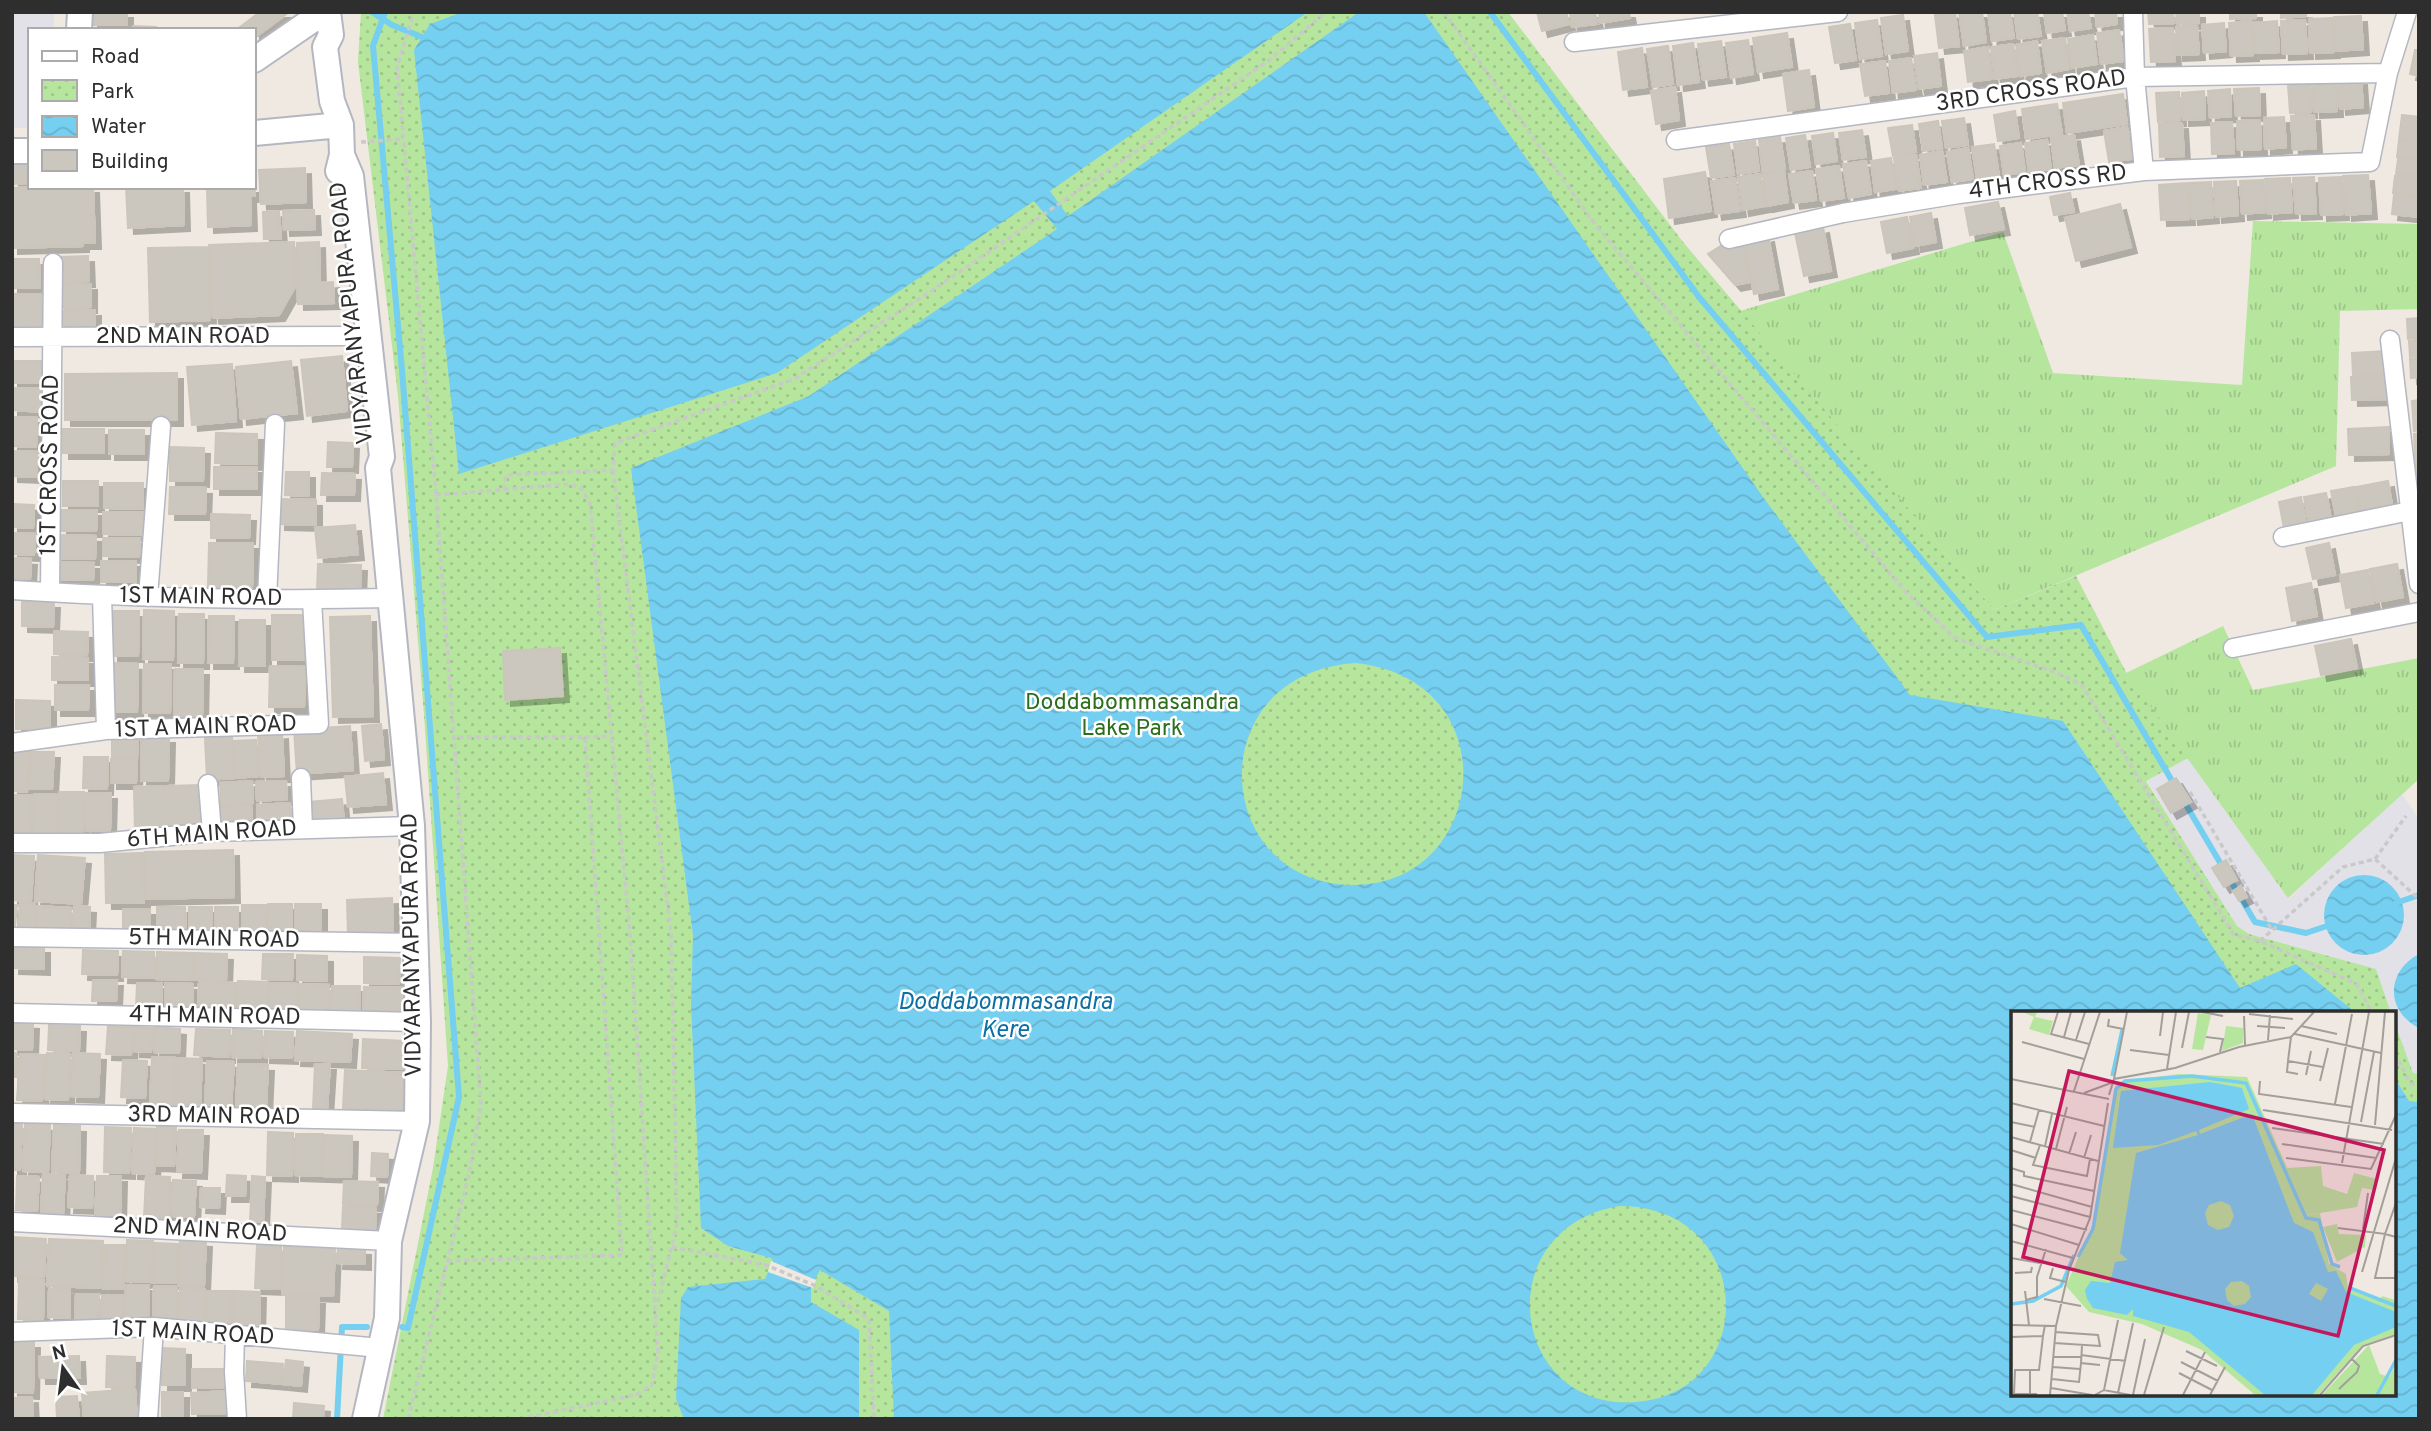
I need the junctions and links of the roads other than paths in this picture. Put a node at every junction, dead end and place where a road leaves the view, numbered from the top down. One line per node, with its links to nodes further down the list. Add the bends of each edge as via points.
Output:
1 (1838, 12): 5 (street)
2 (2133, 12): 8 (street)
3 (2407, 12): 7 (street)
4 (327, 20): 6 (main road); 11 (main road, via 338,44 342,104 331,101)
5 (1574, 42)
6 (256, 59)
7 (2388, 73): 8 (street, 3RD CROSS ROAD); 12 (street, 4TH CROSS RD, via 2370,162)
8 (2135, 77): 10 (street, 3RD CROSS ROAD); 12 (street)
9 (256, 134): 11 (main road)
10 (1676, 140)
11 (341, 141): 15 (main road, VIDYARANYAPURA ROAD, via 336,178); 21 (main road, VIDYARANYAPURA ROAD, via 351,176 382,457)
12 (2144, 171): 13 (street, 4TH CROSS RD, via 1855,211)
13 (1730, 239)
14 (53, 263): 17 (street, 1ST CROSS ROAD)
15 (355, 336): 17 (street, 2ND MAIN ROAD); 21 (main road, VIDYARANYAPURA ROAD, via 369,457)
16 (12, 337): 17 (street, 2ND MAIN ROAD)
17 (52, 337): 26 (street, 1ST CROSS ROAD)
18 (2390, 340): 22 (street)
19 (275, 424): 30 (street)
20 (161, 426): 28 (street)
21 (377, 468): 29 (main road, VIDYARANYAPURA ROAD)
22 (2410, 511): 23 (street); 24 (street)
23 (2283, 537)
24 (2419, 584)
25 (12, 590): 26 (street, 1ST MAIN ROAD)
26 (50, 592): 27 (street, 1ST MAIN ROAD)
27 (102, 596): 28 (street, 1ST MAIN ROAD); 34 (street)
28 (148, 597): 30 (street, 1ST MAIN ROAD)
29 (390, 598): 31 (street, 1ST MAIN ROAD); 38 (main road, VIDYARANYAPURA ROAD)
30 (267, 599): 31 (street, 1ST MAIN ROAD)
31 (312, 600): 34 (street, 1ST A MAIN ROAD, via 319,724)
32 (2419, 612): 33 (street)
33 (2233, 648)
34 (106, 730): 35 (street, 1ST A MAIN ROAD)
35 (12, 743)
36 (301, 778): 39 (street)
37 (208, 785): 40 (street)
38 (412, 826): 39 (street, 6TH MAIN ROAD); 43 (main road, VIDYARANYAPURA ROAD)
39 (303, 829): 40 (street, 6TH MAIN ROAD)
40 (212, 832): 41 (street, 6TH MAIN ROAD, via 100,843)
41 (12, 843)
42 (12, 937): 43 (street, 5TH MAIN ROAD)
43 (416, 943): 45 (main road, VIDYARANYAPURA ROAD)
44 (12, 1013): 45 (street, 4TH MAIN ROAD)
45 (418, 1022): 47 (main road, VIDYARANYAPURA ROAD)
46 (12, 1113): 47 (street, 3RD MAIN ROAD)
47 (416, 1121): 49 (main road, VIDYARANYAPURA ROAD)
48 (12, 1222): 49 (street, 2ND MAIN ROAD)
49 (388, 1241): 53 (main road, VIDYARANYAPURA ROAD, via 387,1318)
50 (154, 1327): 51 (street, 1ST MAIN ROAD); 52 (street, 1ST MAIN ROAD); 54 (street)
51 (12, 1332)
52 (235, 1335): 53 (street, 1ST MAIN ROAD); 55 (street)
53 (380, 1348): 56 (main road, VIDYARANYAPURA ROAD)
54 (148, 1419)
55 (237, 1419)
56 (365, 1419)

